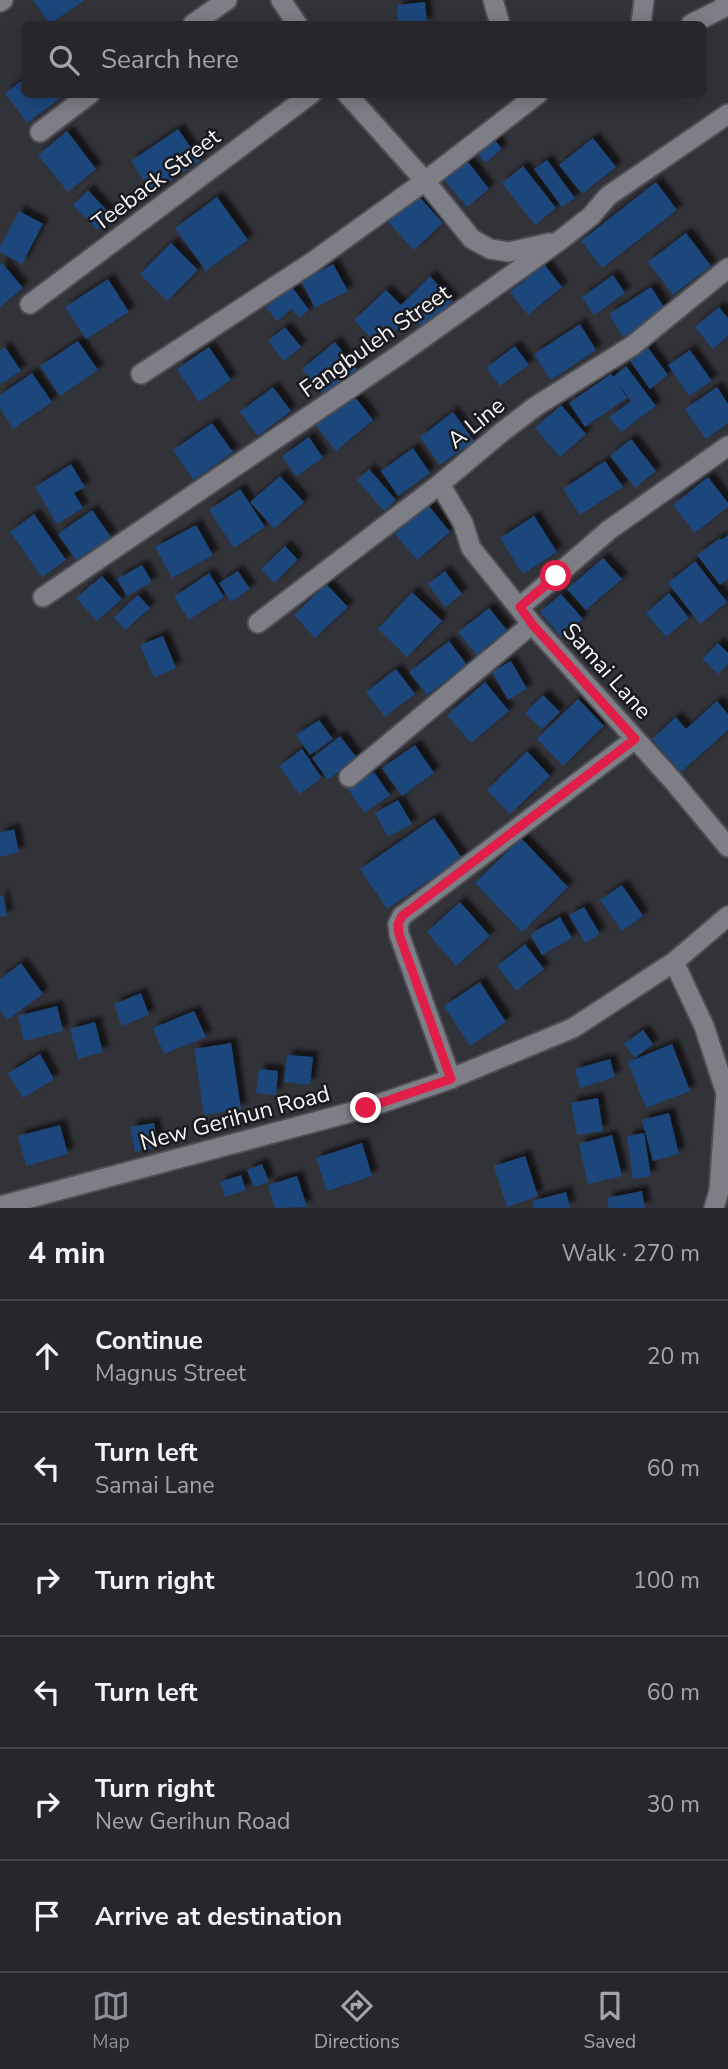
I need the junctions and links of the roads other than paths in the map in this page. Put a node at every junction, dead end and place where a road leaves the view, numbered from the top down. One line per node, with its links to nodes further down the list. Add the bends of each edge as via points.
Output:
1 (226, 0): 6 (street)
2 (281, 0): 7 (street)
3 (493, 0): 8 (street)
4 (644, 0): 9 (street)
5 (727, 0): 10 (street, via 721,9)
6 (197, 21)
7 (295, 21)
8 (499, 21)
9 (641, 21)
10 (697, 21)
11 (85, 98): 16 (street)
12 (306, 98): 20 (street, Teeback Street)
13 (351, 98): 17 (street)
14 (527, 99): 17 (street)
15 (728, 114): 18 (street, Fangbuleh Street, via 608,196)
16 (40, 132)
17 (425, 181): 18 (street, via 472,239 490,249 509,252); 21 (street, via 311,263)
18 (559, 241): 24 (street, Fangbuleh Street)
19 (728, 268): 23 (street, A Line, via 632,346 510,425)
20 (30, 304)
21 (141, 374)
22 (728, 446): 25 (street, via 609,530)
23 (440, 484): 25 (street, Samai Lane, via 463,523 471,548); 26 (street, A Line)
24 (43, 597)
25 (520, 607): 27 (street, Samai Lane)
26 (258, 623)
27 (532, 624): 28 (street, Samai Lane); 29 (street)
28 (635, 739): 30 (street, Samai Lane); 33 (street, via 402,916 399,934)
29 (349, 777)
30 (728, 846)
31 (728, 916): 32 (street, New Gerihun Road)
32 (674, 962): 33 (street, New Gerihun Road, via 573,1028); 35 (street, via 705,1026 726,1093)
33 (451, 1079): 34 (street, New Gerihun Road, via 366,1108)
34 (0, 1206)
35 (714, 1208)

